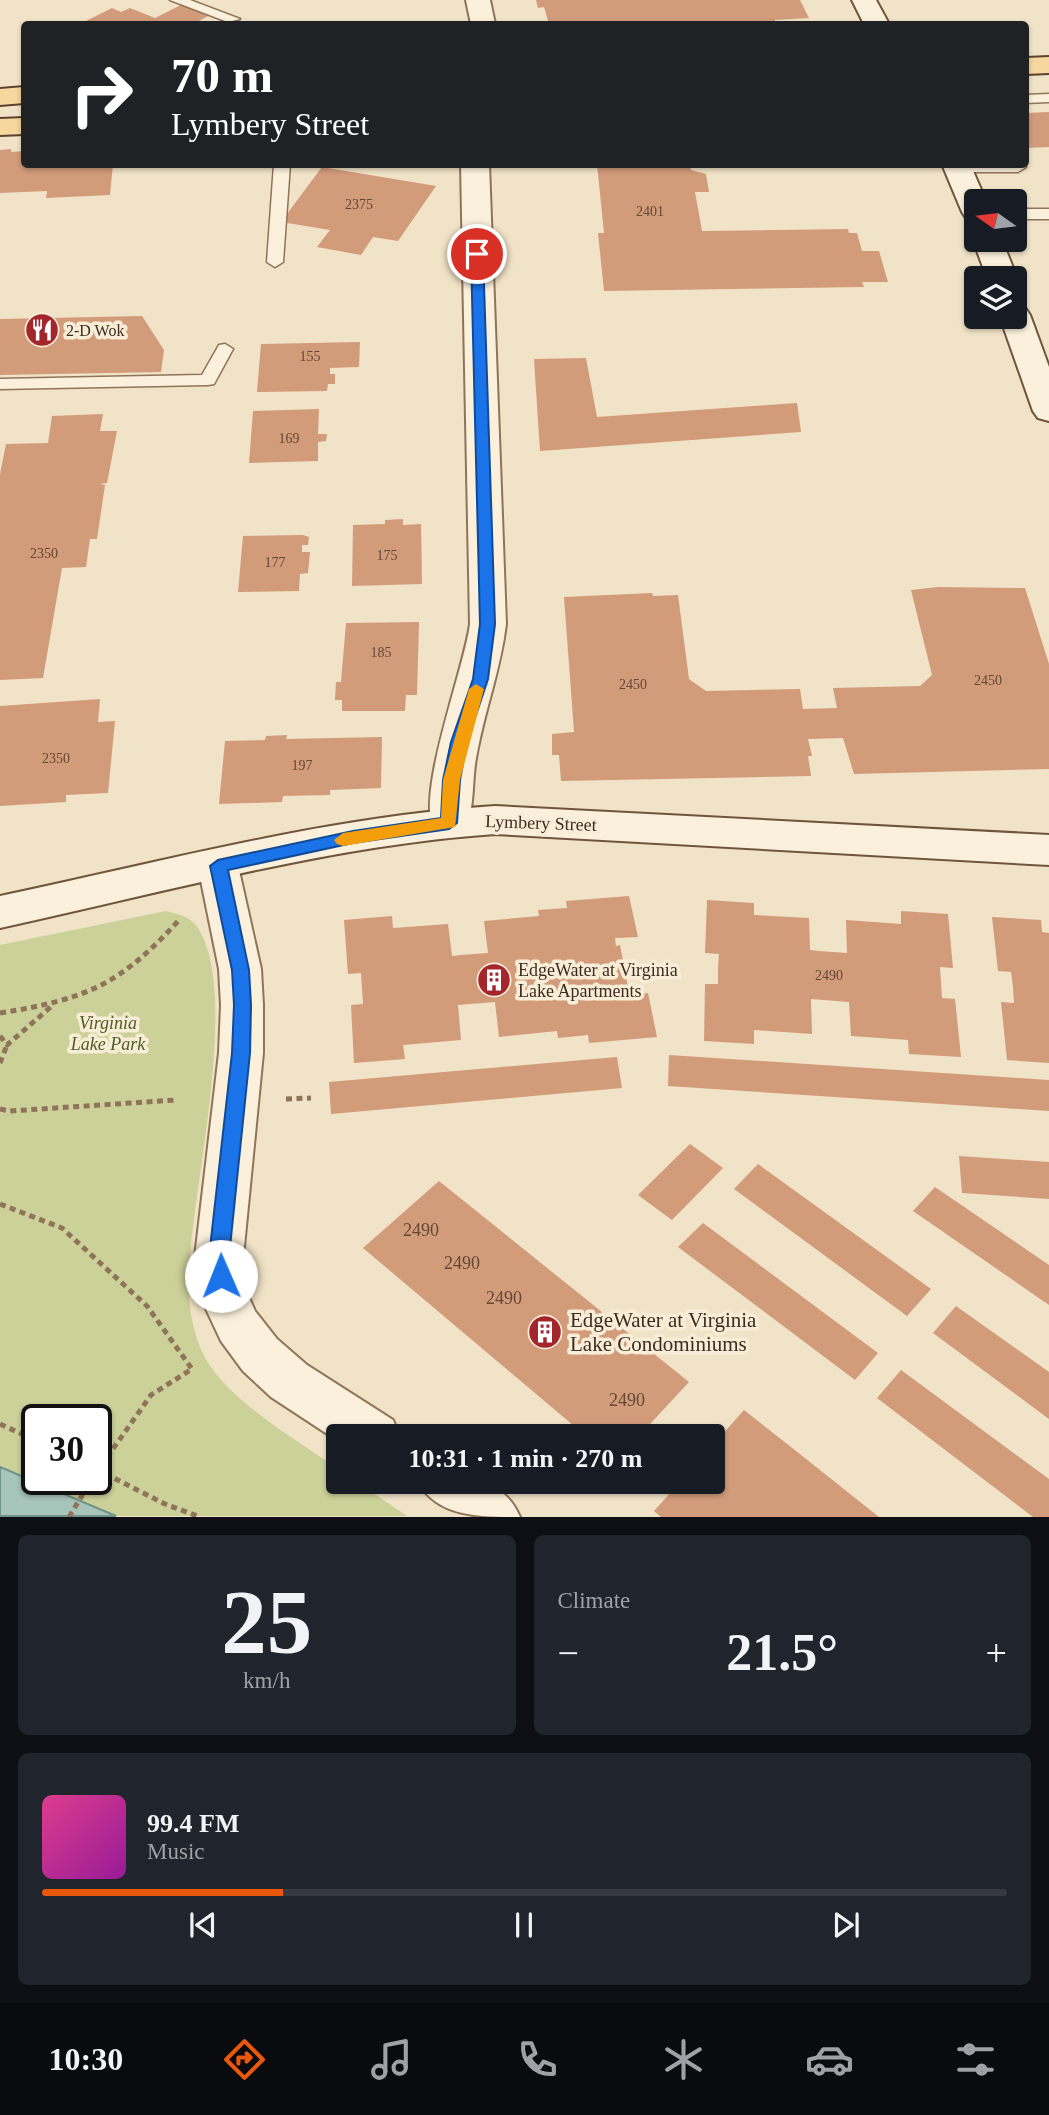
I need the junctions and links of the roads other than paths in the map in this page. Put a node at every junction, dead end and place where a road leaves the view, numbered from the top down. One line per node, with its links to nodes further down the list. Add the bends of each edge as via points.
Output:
1 (177, 0): 4 (lane)
2 (478, 0): 5 (street)
3 (864, 0): 6 (street)
4 (233, 19)
5 (483, 21)
6 (874, 21)
7 (1049, 65): 8 (main road)
8 (1029, 66)
9 (21, 95): 10 (main road)
10 (0, 97)
11 (1049, 98): 12 (lane)
12 (1029, 99)
13 (21, 126): 14 (main road)
14 (0, 127)
15 (282, 168): 21 (lane)
16 (475, 168): 26 (street, via 488,624 480,679 459,742)
17 (957, 168): 18 (street)
18 (966, 189)
19 (1027, 214): 20 (lane)
20 (1049, 214)
21 (275, 262)
22 (1020, 329): 25 (street)
23 (225, 349): 24 (lane, via 208,380)
24 (0, 384)
25 (1049, 411)
26 (449, 823): 27 (street, Lymbery Street, via 495,820); 28 (street, Lymbery Street, via 353,837)
27 (1049, 850)
28 (218, 866): 29 (street, Lymbery Street); 30 (street, via 243,1005 219,1257 223,1294 238,1326 260,1355 289,1381)
29 (0, 912)
30 (355, 1424)
31 (461, 1494): 32 (street)
32 (494, 1517)

